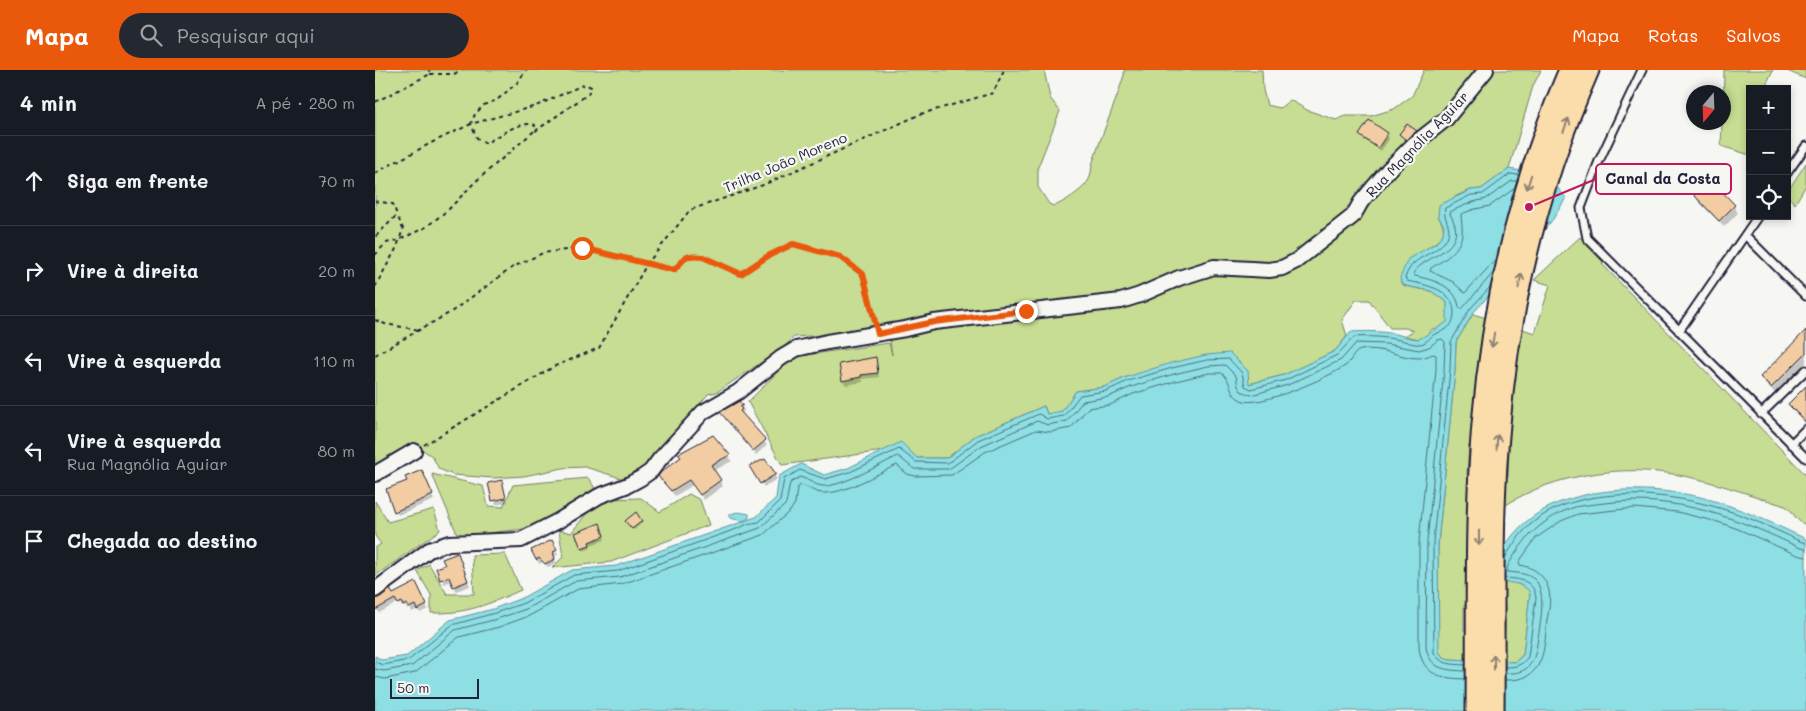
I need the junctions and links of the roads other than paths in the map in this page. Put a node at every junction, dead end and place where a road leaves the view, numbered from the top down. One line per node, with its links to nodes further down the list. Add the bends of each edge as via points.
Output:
1 (1486, 70): 18 (street, Rua Magnólia Aguiar, via 1446,119 1388,170 1353,216 1296,261 1282,268 1215,267 1121,301 934,322 796,349 738,392 703,412 641,478 599,496 521,540 449,543 429,550)
2 (1570, 70): 19 (main road, one-way to 19, via 1520,213 1490,358 1479,490)
3 (1588, 70): 20 (main road, one-way to 3, via 1495,490 1506,361 1517,296 1540,202)
4 (1642, 70): 10 (lane, via 1599,161 1581,208 1587,238)
5 (1806, 146): 6 (lane)
6 (1791, 167)
7 (1755, 220): 8 (lane)
8 (1745, 235): 9 (lane); 10 (lane)
9 (1806, 296)
10 (1679, 331): 12 (lane)
11 (1806, 370): 12 (lane)
12 (1761, 414): 14 (lane)
13 (1806, 429): 14 (lane)
14 (1791, 444): 16 (lane)
15 (414, 451): 17 (street)
16 (1806, 458)
17 (375, 474)
18 (375, 590)
19 (1477, 711)
20 (1493, 711)

